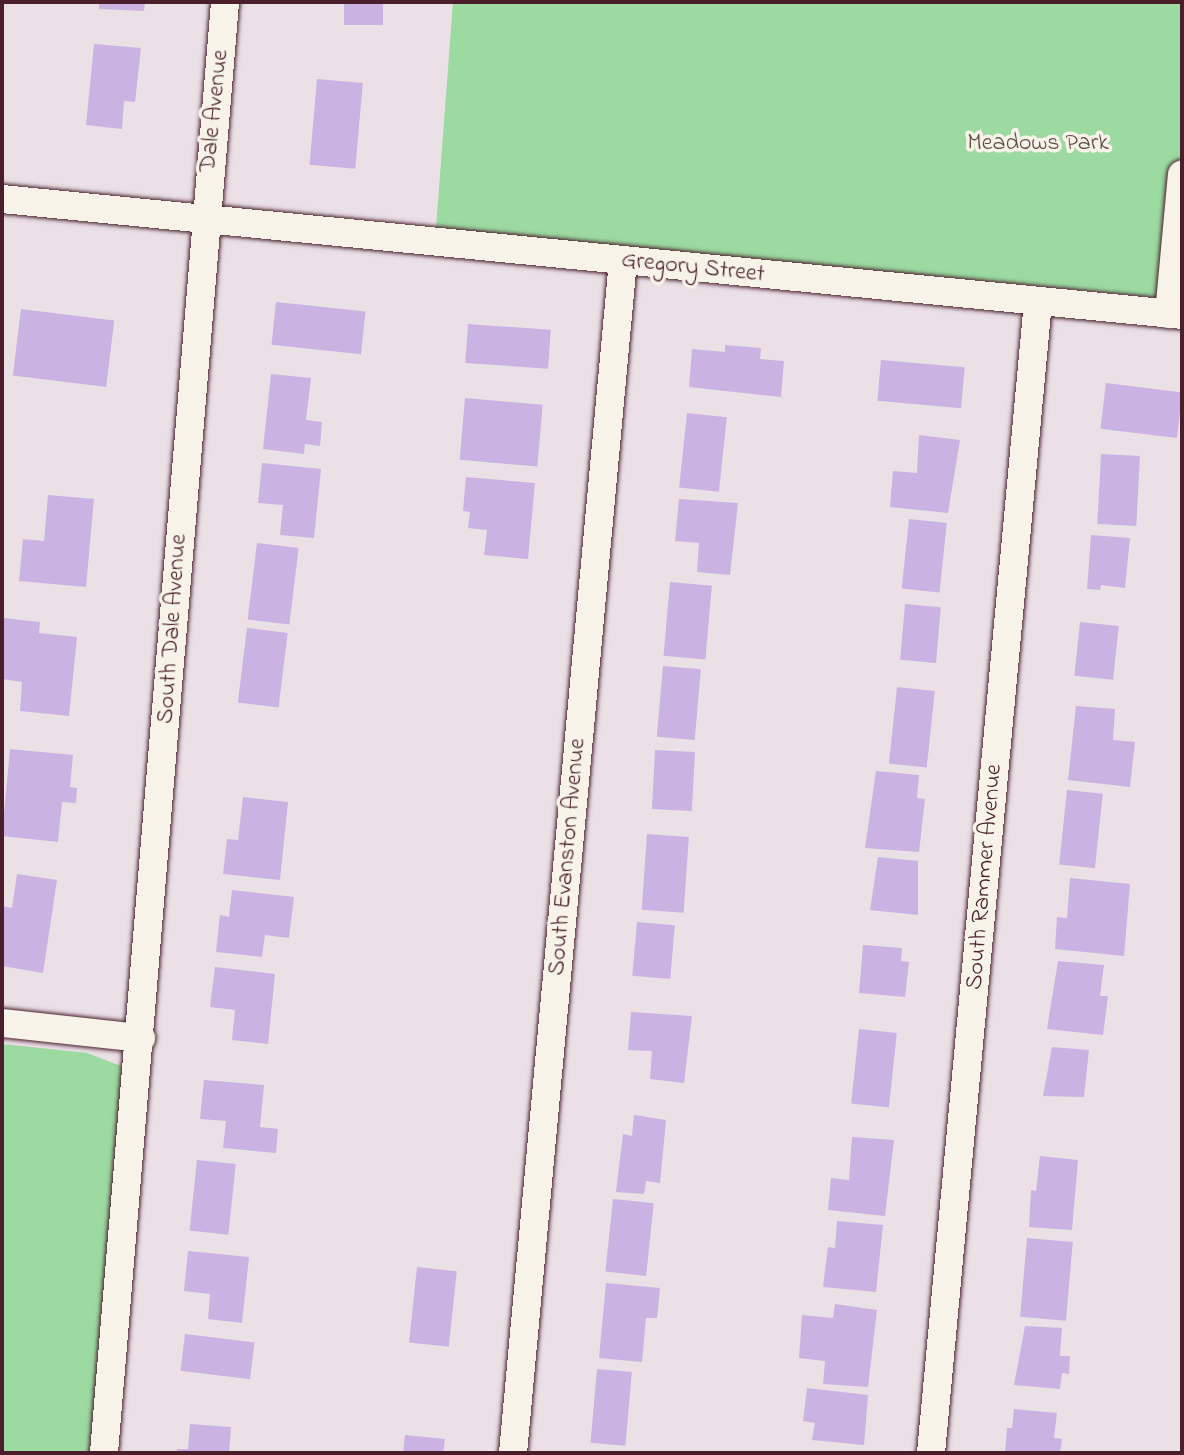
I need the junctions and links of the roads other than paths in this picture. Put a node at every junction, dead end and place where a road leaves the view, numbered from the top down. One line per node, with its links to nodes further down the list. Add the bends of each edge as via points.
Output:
1 (225, 2): 4 (street, Dale Avenue)
2 (1182, 175): 7 (street)
3 (2, 199): 4 (street, Gregory Street)
4 (204, 220): 5 (street, Gregory Street); 9 (street, South Dale Avenue)
5 (623, 261): 6 (street, Gregory Street); 11 (street, South Evanston Avenue)
6 (1038, 301): 7 (street, Gregory Street); 12 (street, South Rammer Avenue)
7 (1175, 315)
8 (2, 1023): 9 (street)
9 (141, 1038): 10 (street, South Dale Avenue)
10 (104, 1453)
11 (513, 1453)
12 (931, 1453)

